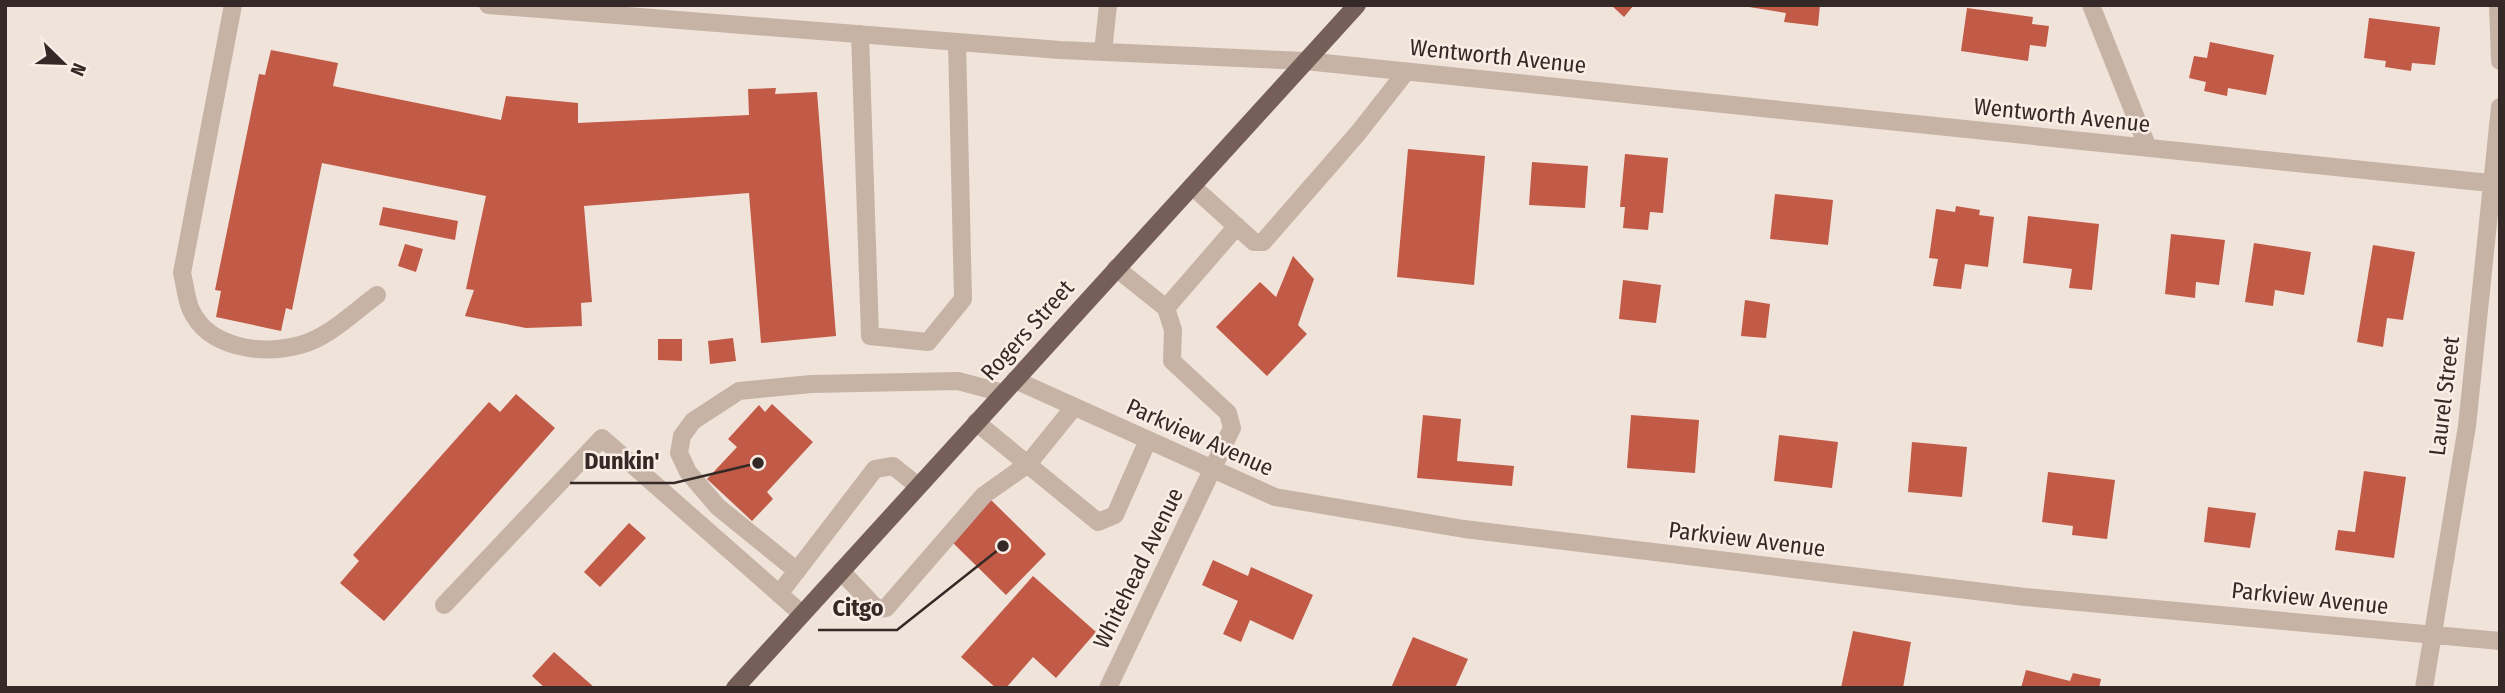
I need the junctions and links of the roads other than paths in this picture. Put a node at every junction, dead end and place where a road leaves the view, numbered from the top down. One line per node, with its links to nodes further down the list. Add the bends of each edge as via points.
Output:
1 (233, 5): 19 (street, via 182,273 191,310 207,331 241,348 269,349 302,345)
2 (488, 5): 7 (street, Wentworth Avenue)
3 (1108, 5): 9 (street)
4 (1357, 5): 10 (main road, Rogers Street)
5 (2091, 5): 14 (street)
6 (2498, 5): 11 (street)
7 (860, 34): 8 (street, Wentworth Avenue); 8 (street, via 870,336 928,342 963,299)
8 (957, 42): 9 (street, Wentworth Avenue)
9 (1102, 52): 10 (street, Wentworth Avenue)
10 (1305, 61): 12 (street, Wentworth Avenue); 16 (main road, Rogers Street)
11 (2500, 61)
12 (1406, 72): 14 (street, Wentworth Avenue); 17 (street, via 1263,242 1254,242)
13 (2500, 107): 15 (street, Laurel Street)
14 (2148, 148): 15 (street, Wentworth Avenue)
15 (2496, 184): 33 (street, Laurel Street, via 2467,426)
16 (1192, 186): 17 (street); 18 (main road, Rogers Street)
17 (1237, 226): 20 (street)
18 (1116, 268): 20 (street); 21 (main road, Rogers Street)
19 (377, 295)
20 (1166, 308): 26 (street, Whitehead Avenue, via 1174,330 1172,361 1228,413 1232,428)
21 (1009, 386): 22 (street, Parkview Avenue); 23 (main road, Rogers Street); 28 (street, Parkview Avenue, via 958,381 811,384 739,391 693,421 682,436 679,453 688,472 718,506)
22 (1074, 407): 24 (street, Parkview Avenue); 25 (street)
23 (976, 422): 25 (street); 27 (main road, Rogers Street)
24 (1148, 440): 25 (street, via 1115,515 1098,522); 26 (street, Parkview Avenue)
25 (1028, 464): 29 (street, via 984,495 887,608 877,609)
26 (1214, 470): 33 (street, Parkview Avenue, via 1275,497 1464,529 2025,597); 36 (street, Whitehead Avenue)
27 (918, 486): 28 (street, via 893,467 875,470); 29 (main road, Rogers Street)
28 (797, 571): 30 (street)
29 (841, 571): 32 (main road, Rogers Street)
30 (779, 594): 31 (street, via 602,438); 32 (street)
31 (444, 605)
32 (802, 614): 35 (main road, Rogers Street)
33 (2432, 634): 34 (street, Parkview Avenue); 37 (street, Laurel Street)
34 (2500, 641)
35 (735, 688)
36 (1108, 688)
37 (2424, 688)

